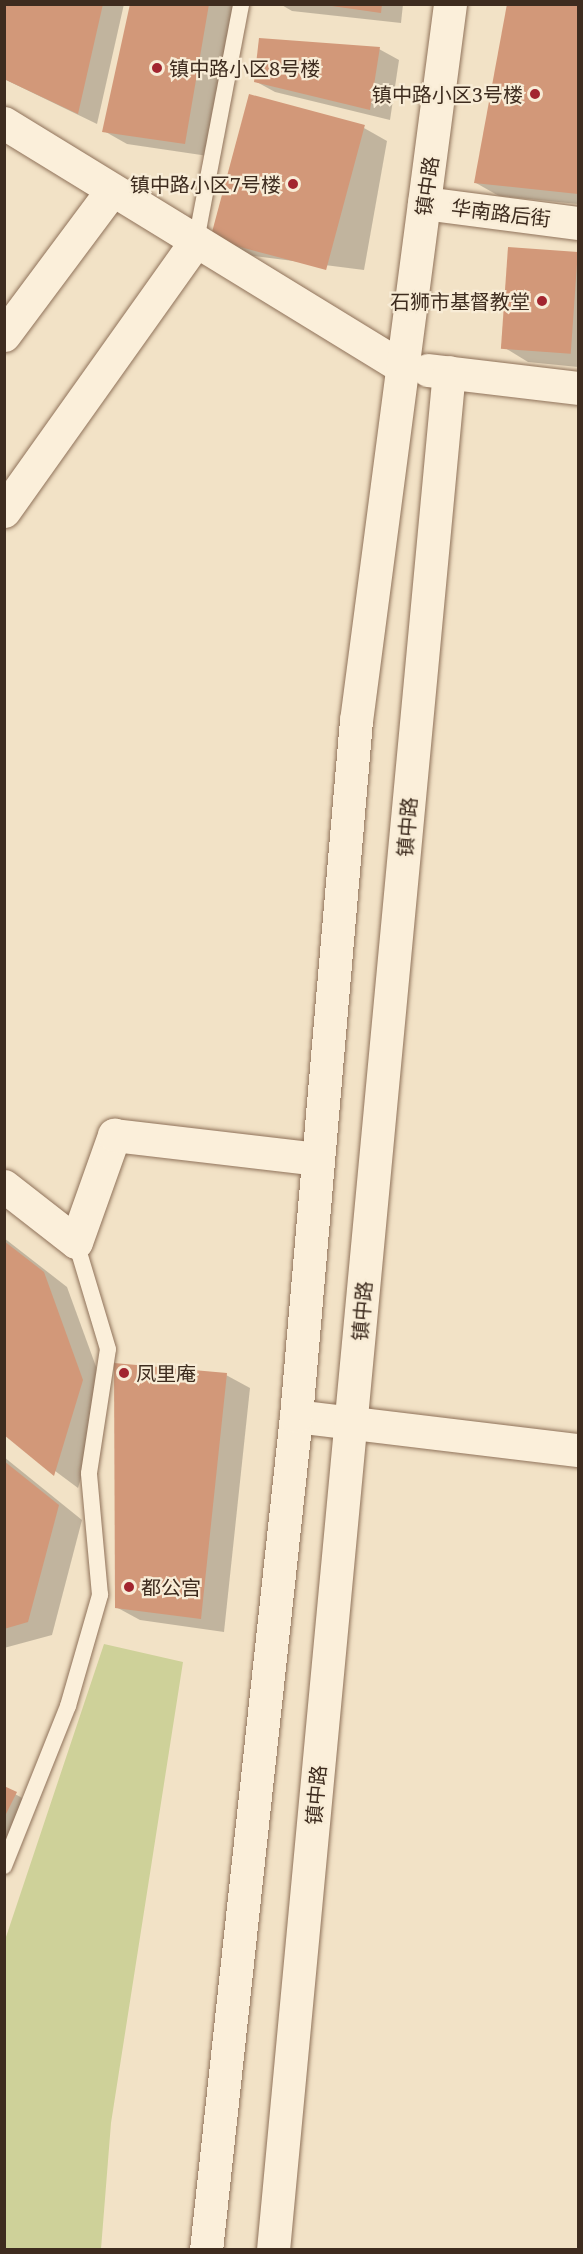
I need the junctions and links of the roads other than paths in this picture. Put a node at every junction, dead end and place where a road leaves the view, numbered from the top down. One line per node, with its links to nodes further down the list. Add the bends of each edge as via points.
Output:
1 (240, 4): 7 (lane)
2 (450, 4): 5 (main road, 镇中路)
3 (4, 123): 4 (main road)
4 (112, 190): 7 (main road); 8 (main road)
5 (424, 203): 6 (main road, 华南路后街); 9 (main road, 镇中路)
6 (579, 223)
7 (196, 241): 9 (main road); 12 (main road)
8 (4, 335)
9 (402, 367): 10 (main road); 13 (main road, 镇中路, via 356,721)
10 (449, 372): 11 (main road); 17 (main road, 镇中路)
11 (579, 388)
12 (4, 511)
13 (318, 1159): 15 (main road, via 114,1135); 16 (main road, 镇中路)
14 (4, 1186): 15 (main road)
15 (76, 1242): 19 (lane, via 108,1349 89,1473 100,1596 64,1716)
16 (296, 1416): 17 (main road); 20 (main road, 镇中路)
17 (351, 1423): 18 (main road); 21 (main road, 镇中路)
18 (579, 1450)
19 (4, 1866)
20 (206, 2250)
21 (273, 2250)

